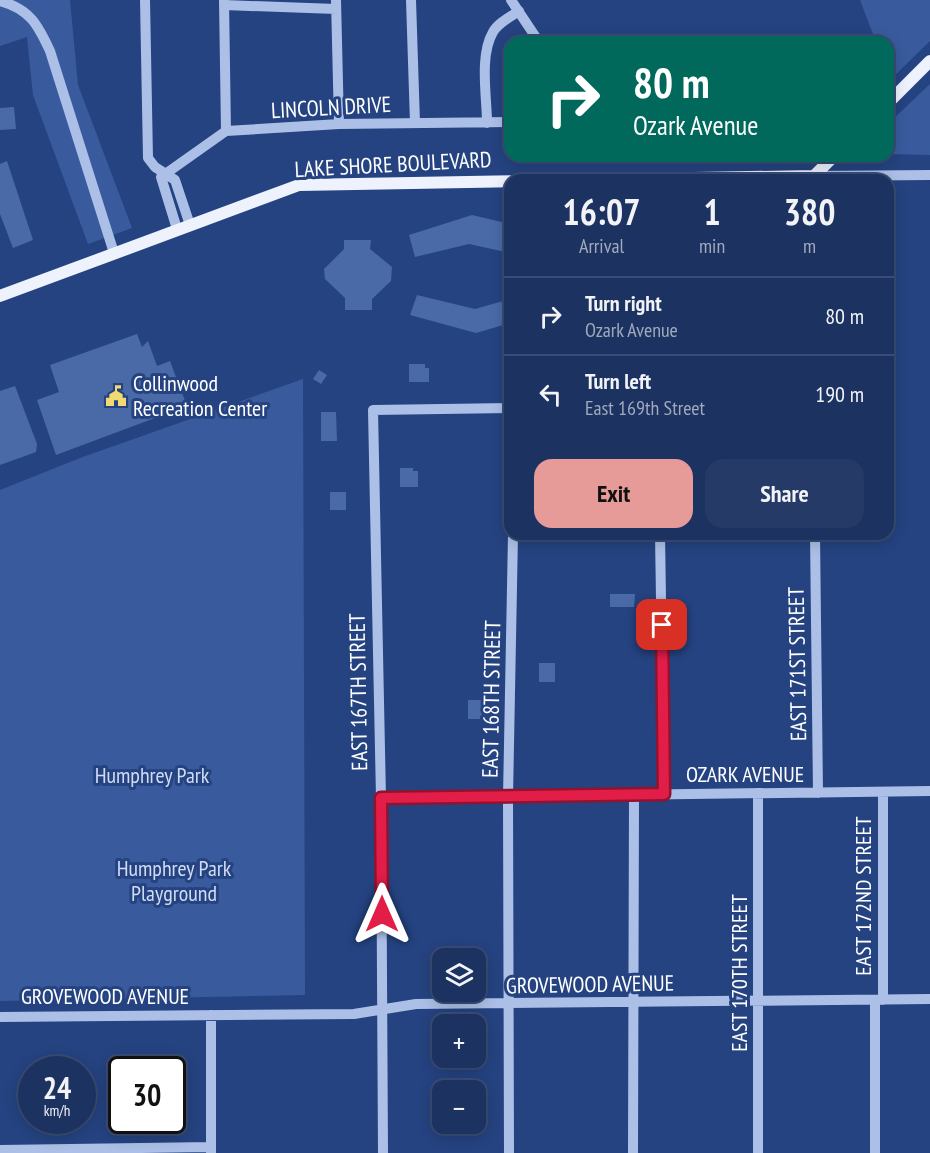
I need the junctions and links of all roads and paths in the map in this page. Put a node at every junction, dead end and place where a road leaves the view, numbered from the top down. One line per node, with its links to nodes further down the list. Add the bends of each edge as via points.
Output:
1 (145, 0): 17 (street, via 148,158)
2 (411, 0): 12 (street)
3 (511, 0): 7 (street)
4 (0, 1): 24 (street, via 21,9 36,22 50,51)
5 (224, 2): 6 (street); 15 (street)
6 (336, 4): 14 (street)
7 (519, 11): 8 (street); 13 (street, via 499,25 490,40 486,60)
8 (535, 36)
9 (930, 62): 10 (main road)
10 (894, 97)
11 (504, 122): 13 (street, LINCOLN DRIVE)
12 (415, 123): 13 (street, LINCOLN DRIVE); 14 (street, LINCOLN DRIVE)
13 (487, 123)
14 (339, 124): 15 (street, LINCOLN DRIVE)
15 (226, 131): 17 (street, LINCOLN DRIVE)
16 (829, 162): 18 (main road)
17 (165, 171): 22 (street, via 175,180); 23 (street, via 161,177)
18 (818, 174)
19 (930, 175): 20 (street)
20 (894, 176)
21 (504, 181): 22 (main road, LAKE SHORE BOULEVARD, via 299,185)
22 (190, 225): 23 (main road, LAKE SHORE BOULEVARD)
23 (177, 229): 24 (main road, LAKE SHORE BOULEVARD)
24 (114, 253): 25 (main road, LAKE SHORE BOULEVARD)
25 (0, 296)
26 (504, 408): 37 (street, EAST 167TH STREET, via 373,410)
27 (513, 540): 36 (street, EAST 168TH STREET)
28 (660, 540): 35 (street)
29 (815, 540): 33 (street, EAST 171ST STREET)
30 (930, 791): 31 (street, OZARK AVENUE)
31 (882, 792): 33 (street, OZARK AVENUE); 39 (street, EAST 172ND STREET)
32 (758, 793): 33 (street, OZARK AVENUE); 35 (street, OZARK AVENUE); 40 (street, EAST 170TH STREET)
33 (818, 793)
34 (634, 794): 35 (street, OZARK AVENUE); 36 (street, OZARK AVENUE); 41 (street)
35 (664, 794)
36 (508, 797): 37 (street, OZARK AVENUE); 42 (street, EAST 168TH STREET)
37 (381, 798): 43 (street, EAST 167TH STREET)
38 (930, 999): 39 (street, GROVEWOOD AVENUE)
39 (879, 1000): 40 (street, GROVEWOOD AVENUE); 52 (street, EAST 172ND STREET)
40 (758, 1002): 41 (street, GROVEWOOD AVENUE); 51 (street, EAST 170TH STREET)
41 (633, 1003): 42 (street, GROVEWOOD AVENUE); 50 (street)
42 (508, 1005): 43 (street, GROVEWOOD AVENUE, via 416,1004); 49 (street, EAST 168TH STREET)
43 (382, 1010): 44 (street, GROVEWOOD AVENUE, via 354,1014); 48 (street, EAST 167TH STREET)
44 (211, 1015): 45 (street, GROVEWOOD AVENUE); 47 (street)
45 (0, 1017)
46 (0, 1150): 47 (street)
47 (211, 1150)
48 (383, 1153)
49 (509, 1153)
50 (633, 1153)
51 (758, 1153)
52 (875, 1153)

